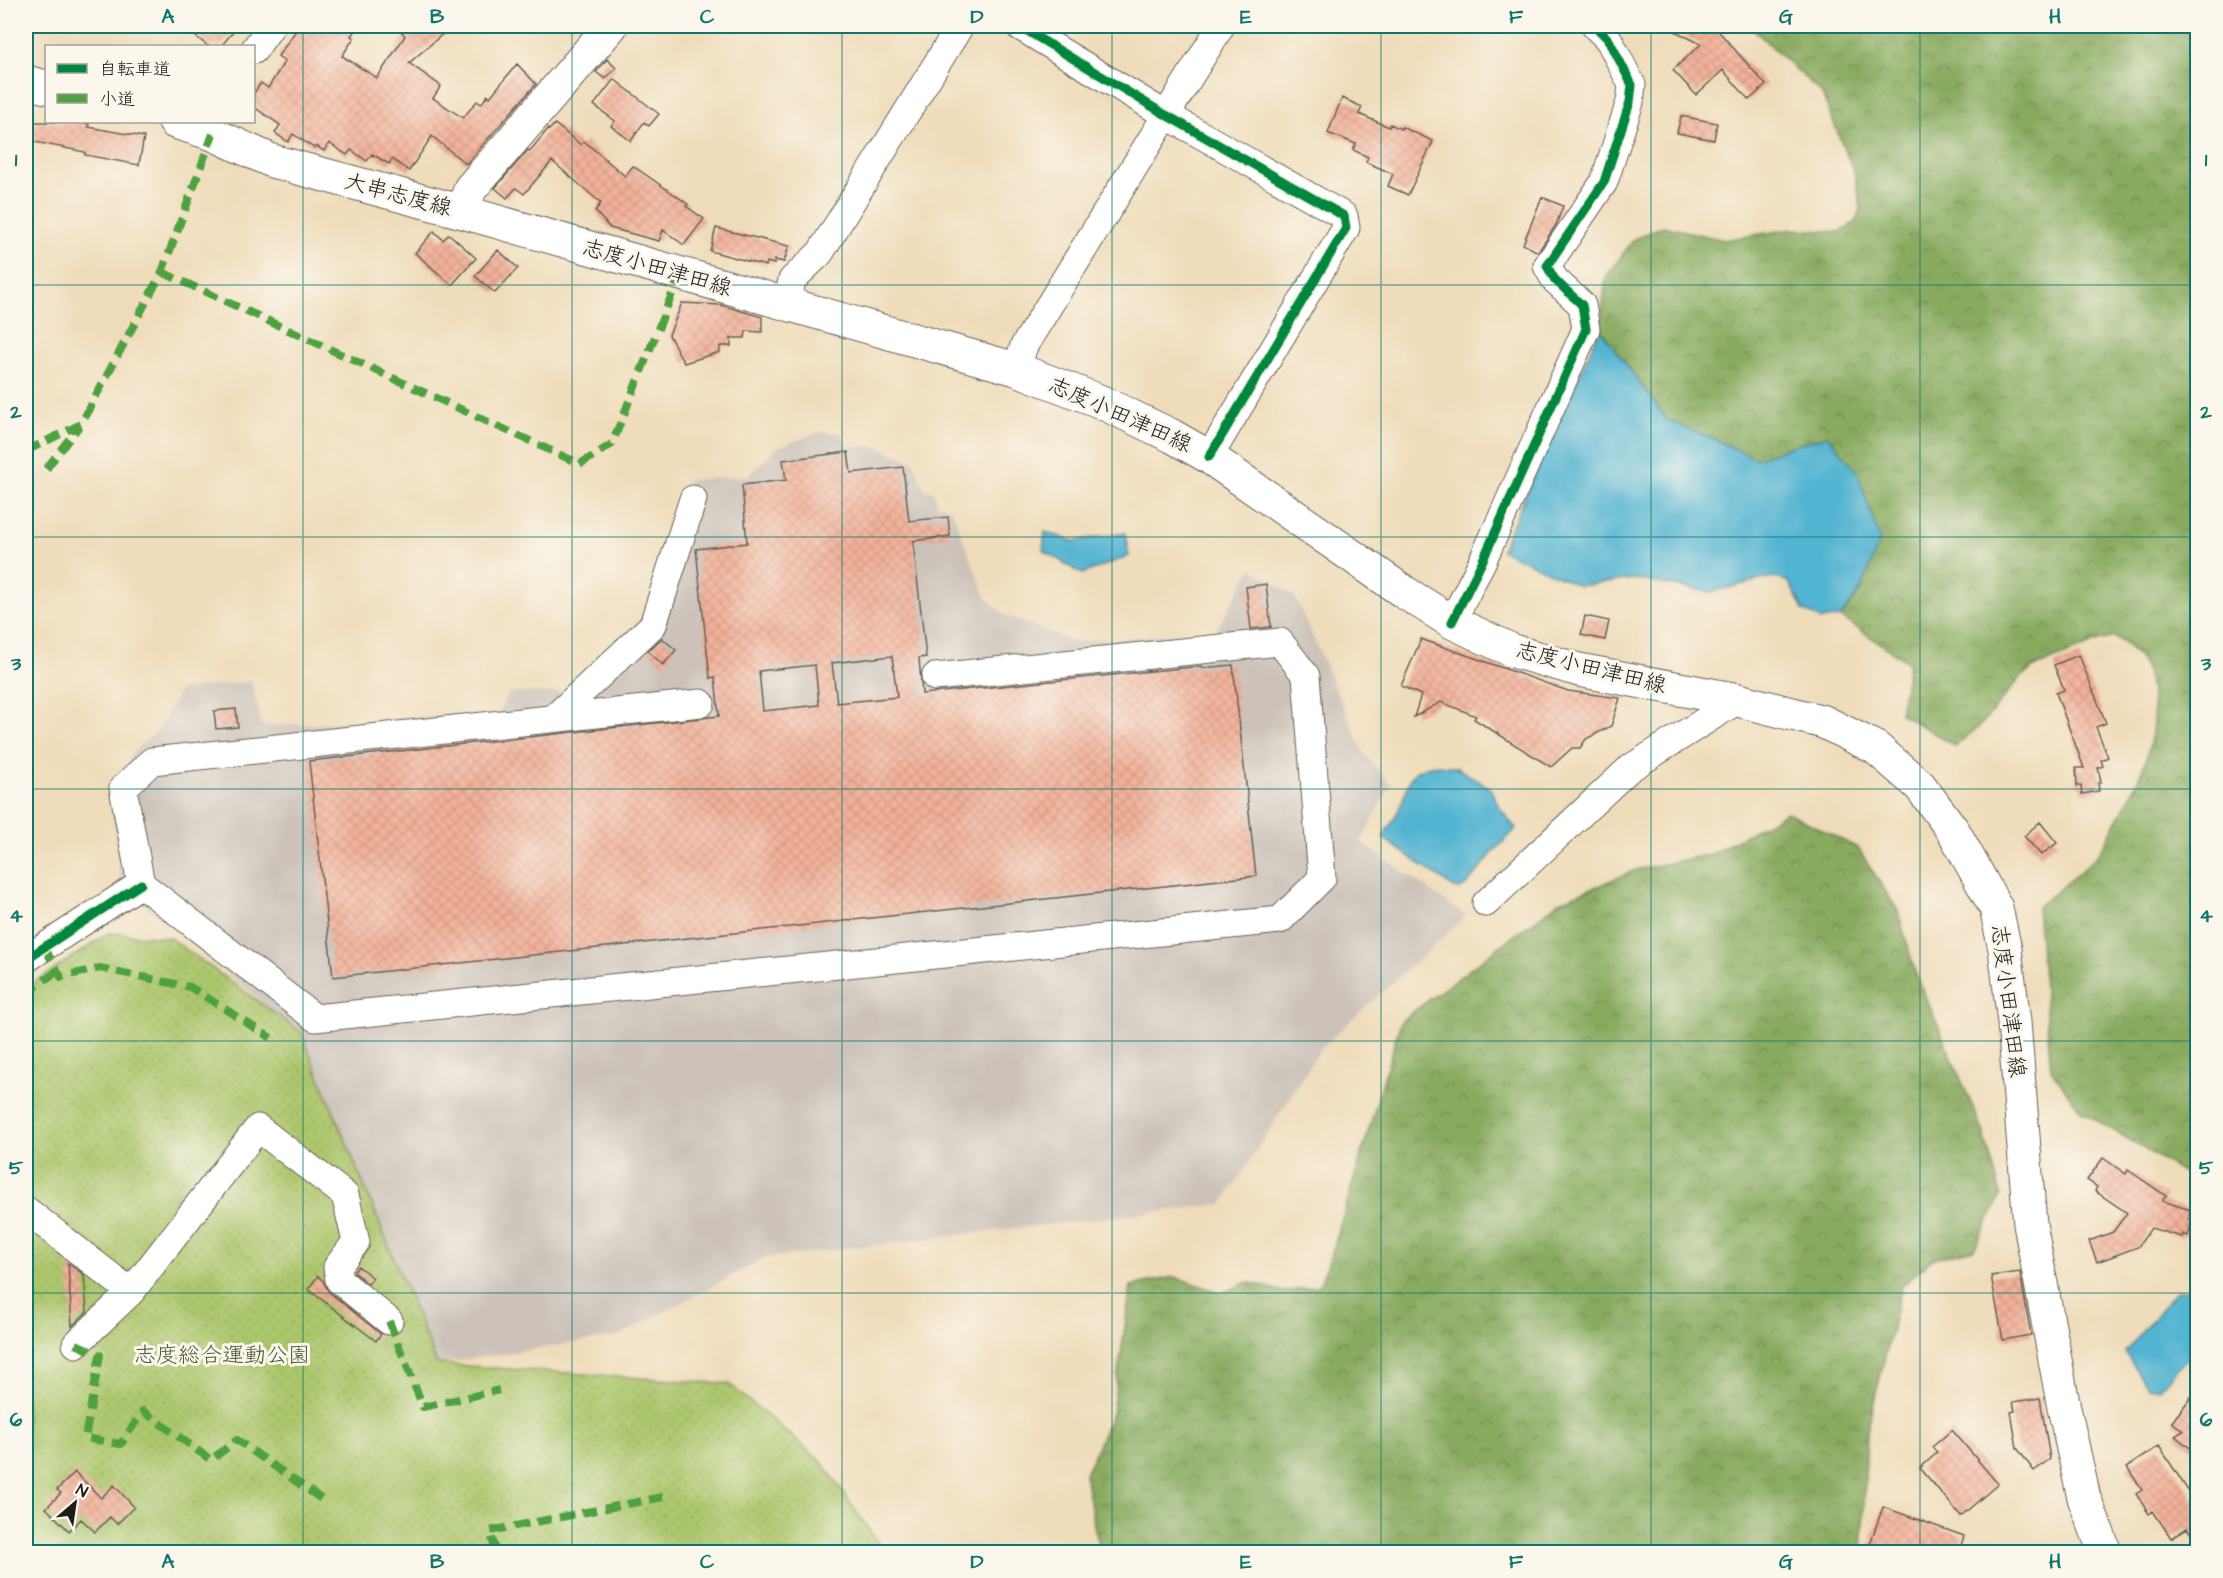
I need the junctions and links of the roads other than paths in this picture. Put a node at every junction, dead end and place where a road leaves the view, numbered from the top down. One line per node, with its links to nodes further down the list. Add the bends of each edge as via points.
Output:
1 (271, 26): 7 (street)
2 (612, 26): 13 (main road, 大串志度線, via 470,189)
3 (960, 26): 14 (street, via 820,253 792,280)
4 (1019, 26): 10 (street)
5 (1221, 26): 10 (street)
6 (1594, 26): 18 (street, via 1609,40 1632,85 1630,102 1604,182 1547,266 1555,280 1582,305 1586,329)
7 (255, 49)
8 (26, 82): 9 (main road)
9 (45, 87)
10 (1167, 115): 15 (street, via 1024,346); 16 (street, via 1344,216 1346,228)
11 (182, 123): 12 (main road, 大串志度線)
12 (214, 128): 13 (main road, 大串志度線, via 272,160)
13 (463, 212): 14 (main road, 志度小田津田線)
14 (787, 304): 15 (main road, 志度小田津田線)
15 (1016, 369): 16 (main road, 志度小田津田線, via 1099,401)
16 (1209, 457): 18 (main road, 志度小田津田線)
17 (693, 499): 22 (street, via 653,625)
18 (1452, 622): 20 (main road, 志度小田津田線, via 1513,651 1580,670)
19 (935, 677): 23 (street, via 1280,642 1306,676 1322,878 1280,920 315,1018)
20 (1738, 700): 24 (street, via 1629,769); 30 (main road, 志度小田津田線, via 1824,722 1876,748 1920,786 1934,804 1996,908 2014,1022 2030,1224 2084,1498)
21 (701, 703): 22 (street)
22 (554, 718): 23 (street, via 152,761 123,788)
23 (141, 884): 25 (street)
24 (1486, 903)
25 (26, 959)
26 (26, 1210): 27 (street)
27 (131, 1292): 28 (street, via 258,1128 345,1195 356,1242 337,1267 339,1280); 29 (street)
28 (389, 1321)
29 (76, 1344)
30 (2105, 1552)

